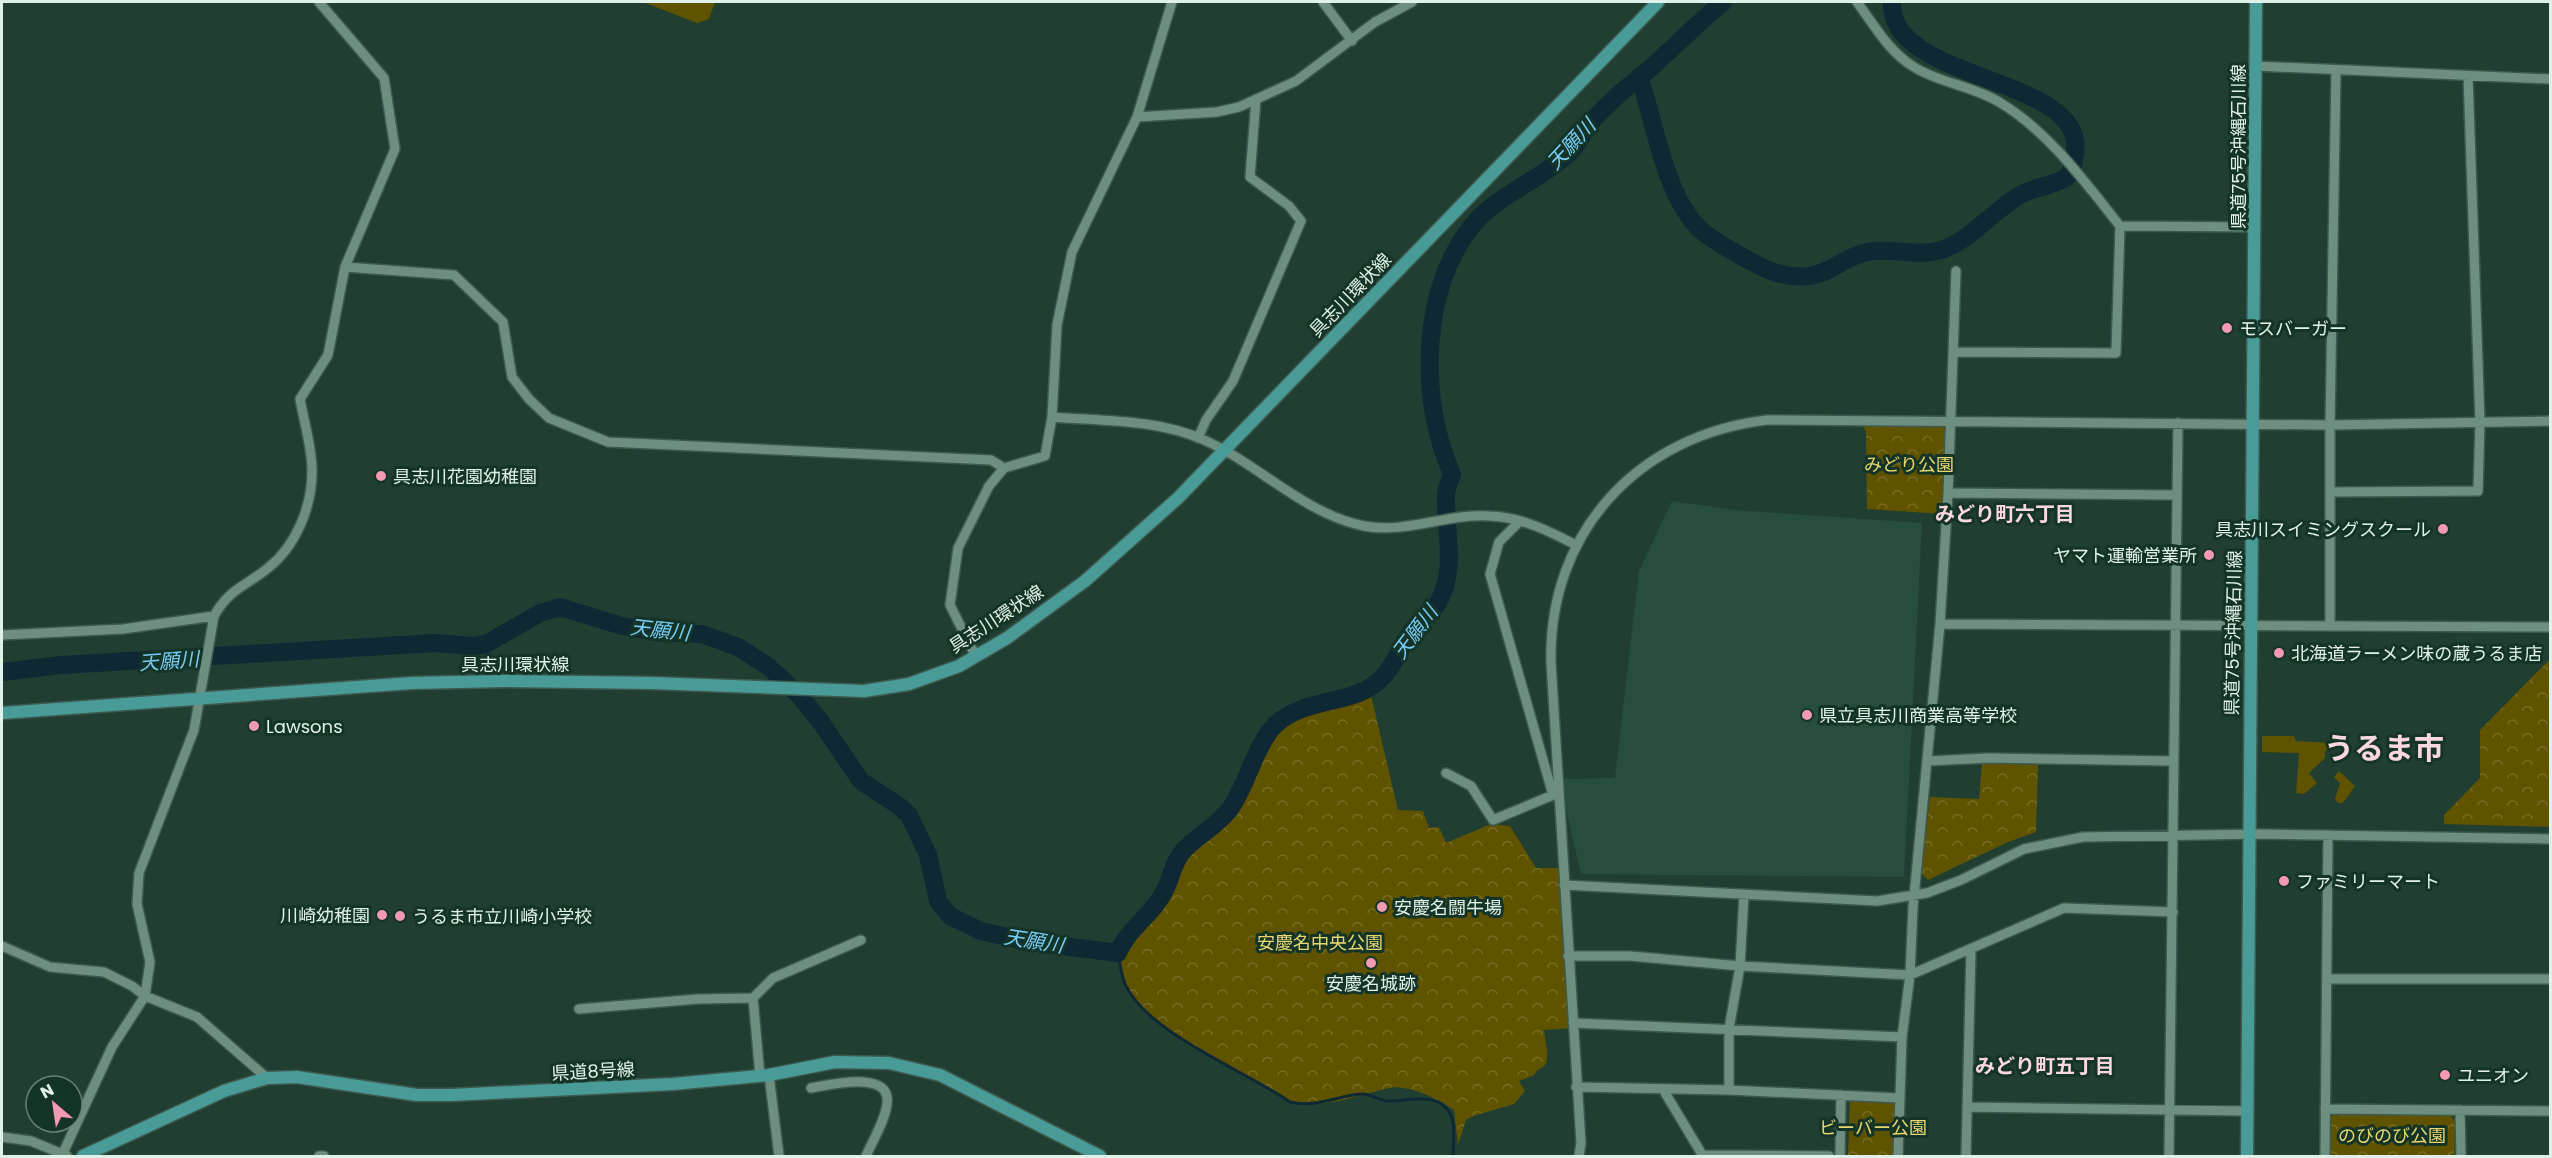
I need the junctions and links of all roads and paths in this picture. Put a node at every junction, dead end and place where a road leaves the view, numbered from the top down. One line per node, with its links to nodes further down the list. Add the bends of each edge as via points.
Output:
1 (319, 2): 17 (street, via 384,78 395,138 393,159)
2 (1172, 2): 14 (street)
3 (1323, 2): 8 (street)
4 (1412, 2): 8 (street, via 1375,22)
5 (1658, 2): 28 (main road, 具志川環状線)
6 (1857, 2): 15 (street, via 1887,44 1914,67 1997,101 2028,123)
7 (2256, 2): 9 (main road, 県道75号沖縄石川線)
8 (1352, 41): 13 (street, via 1296,81)
9 (2256, 66): 10 (street); 16 (main road, 県道75号沖縄石川線)
10 (2336, 70): 11 (street); 26 (street)
11 (2468, 76): 12 (street); 23 (street)
12 (2550, 79)
13 (1256, 99): 14 (street, via 1217,112); 27 (street, via 1250,177 1289,206 1300,221 1233,381)
14 (1137, 117): 20 (street, via 1072,252 1057,325)
15 (2120, 226): 16 (street); 19 (street, via 2116,353)
16 (2255, 227): 25 (main road, 県道75号沖縄石川線)
17 (345, 267): 29 (street, via 454,275 502,322 512,377 529,399 549,418 608,442 991,460); 35 (street, via 328,355 300,399 312,471 303,519 279,558 231,592)
18 (1956, 271): 19 (street)
19 (1955, 352): 22 (street)
20 (1052, 417): 27 (street, via 1167,426); 29 (street, via 1044,456)
21 (2550, 421): 23 (street)
22 (1952, 422): 24 (street); 31 (street); 34 (street, via 1767,420 1703,434 1672,448 1636,472 1606,502)
23 (2480, 422): 26 (street); 30 (street, via 2478,491)
24 (2178, 423): 25 (street); 32 (street)
25 (2253, 424): 26 (street); 37 (main road, 県道75号沖縄石川線)
26 (2330, 425): 30 (street)
27 (1198, 438): 28 (street)
28 (1225, 451): 33 (street, via 1323,511 1365,526 1406,526 1490,515); 42 (main road, 具志川環状線, via 1085,581)
29 (1005, 468): 42 (street, via 989,486 958,548 950,605)
30 (2331, 492): 38 (street)
31 (1948, 493): 32 (street); 36 (street)
32 (2177, 495): 39 (street)
33 (1520, 521): 34 (street); 48 (street, via 1498,542 1490,574)
34 (1576, 545): 48 (street, via 1554,607 1550,642)
35 (214, 616): 41 (street, via 123,629); 43 (street)
36 (1940, 624): 39 (street); 45 (street)
37 (2250, 626): 38 (street); 39 (street); 49 (main road, 県道75号沖縄石川線)
38 (2330, 626): 40 (street)
39 (2177, 627): 46 (street)
40 (2550, 627)
41 (2, 635)
42 (976, 657): 43 (main road, 具志川環状線, via 929,678 864,691 491,681 412,682)
43 (199, 698): 44 (main road, 具志川環状線); 65 (street, via 194,730 139,873 138,904 150,962)
44 (2, 713)
45 (1928, 761): 46 (street); 55 (street)
46 (2173, 761): 50 (street)
47 (1446, 773): 48 (street, via 1471,786 1493,820)
48 (1556, 795): 53 (street)
49 (2248, 834): 50 (street); 51 (street); 83 (main road, 県道75号沖縄石川線)
50 (2174, 835): 55 (street, via 2084,837 2040,844 2010,854 1945,887); 56 (street)
51 (2328, 835): 52 (street); 63 (street)
52 (2550, 839)
53 (1564, 885): 54 (street); 60 (street)
54 (1744, 895): 55 (street, via 1864,901); 61 (street)
55 (1914, 896): 62 (street)
56 (2173, 912): 59 (street, via 2064,908); 81 (street)
57 (861, 940): 66 (street, via 773,978)
58 (2, 946): 65 (street, via 50,967 104,972)
59 (1971, 949): 62 (street); 79 (street)
60 (1568, 956): 61 (street, via 1630,956); 68 (street)
61 (1740, 966): 62 (street); 69 (street)
62 (1910, 975): 70 (street)
63 (2327, 979): 64 (street); 80 (street)
64 (2550, 979)
65 (145, 996): 72 (street, via 197,1017); 86 (street, via 112,1047)
66 (753, 998): 67 (street); 71 (street)
67 (579, 1009)
68 (1573, 1023): 69 (street); 73 (street)
69 (1729, 1029): 70 (street); 75 (street)
70 (1902, 1037): 78 (street)
71 (764, 1075): 72 (main road, 県道8号線, via 673,1084 440,1095 297,1077); 90 (street); 92 (main road, 県道8号線, via 846,1062 916,1068 940,1075)
72 (267, 1078): 87 (main road, 県道8号線, via 224,1091)
73 (1576, 1087): 76 (street); 93 (street, via 1581,1143)
74 (811, 1088): 91 (street, via 861,1081 875,1083 884,1091 888,1102)
75 (1729, 1090): 76 (street); 77 (street)
76 (1664, 1091): 94 (street)
77 (1841, 1095): 78 (street); 96 (street)
78 (1899, 1098): 97 (street)
79 (1969, 1107): 81 (street); 98 (street)
80 (2325, 1109): 82 (street); 101 (street)
81 (2170, 1110): 83 (street); 99 (street)
82 (2460, 1110): 84 (street); 102 (street)
83 (2247, 1111): 100 (main road, 県道75号沖縄石川線)
84 (2550, 1111)
85 (2, 1137): 86 (street, via 31,1141)
86 (65, 1155)
87 (83, 1156)
88 (319, 1156): 89 (street)
89 (324, 1156)
90 (779, 1156)
91 (866, 1156)
92 (1100, 1156)
93 (1578, 1156)
94 (1702, 1156): 95 (street)
95 (1829, 1156)
96 (1840, 1156)
97 (1898, 1156)
98 (1966, 1156)
99 (2169, 1156)
100 (2247, 1156)
101 (2325, 1156)
102 (2461, 1156)

